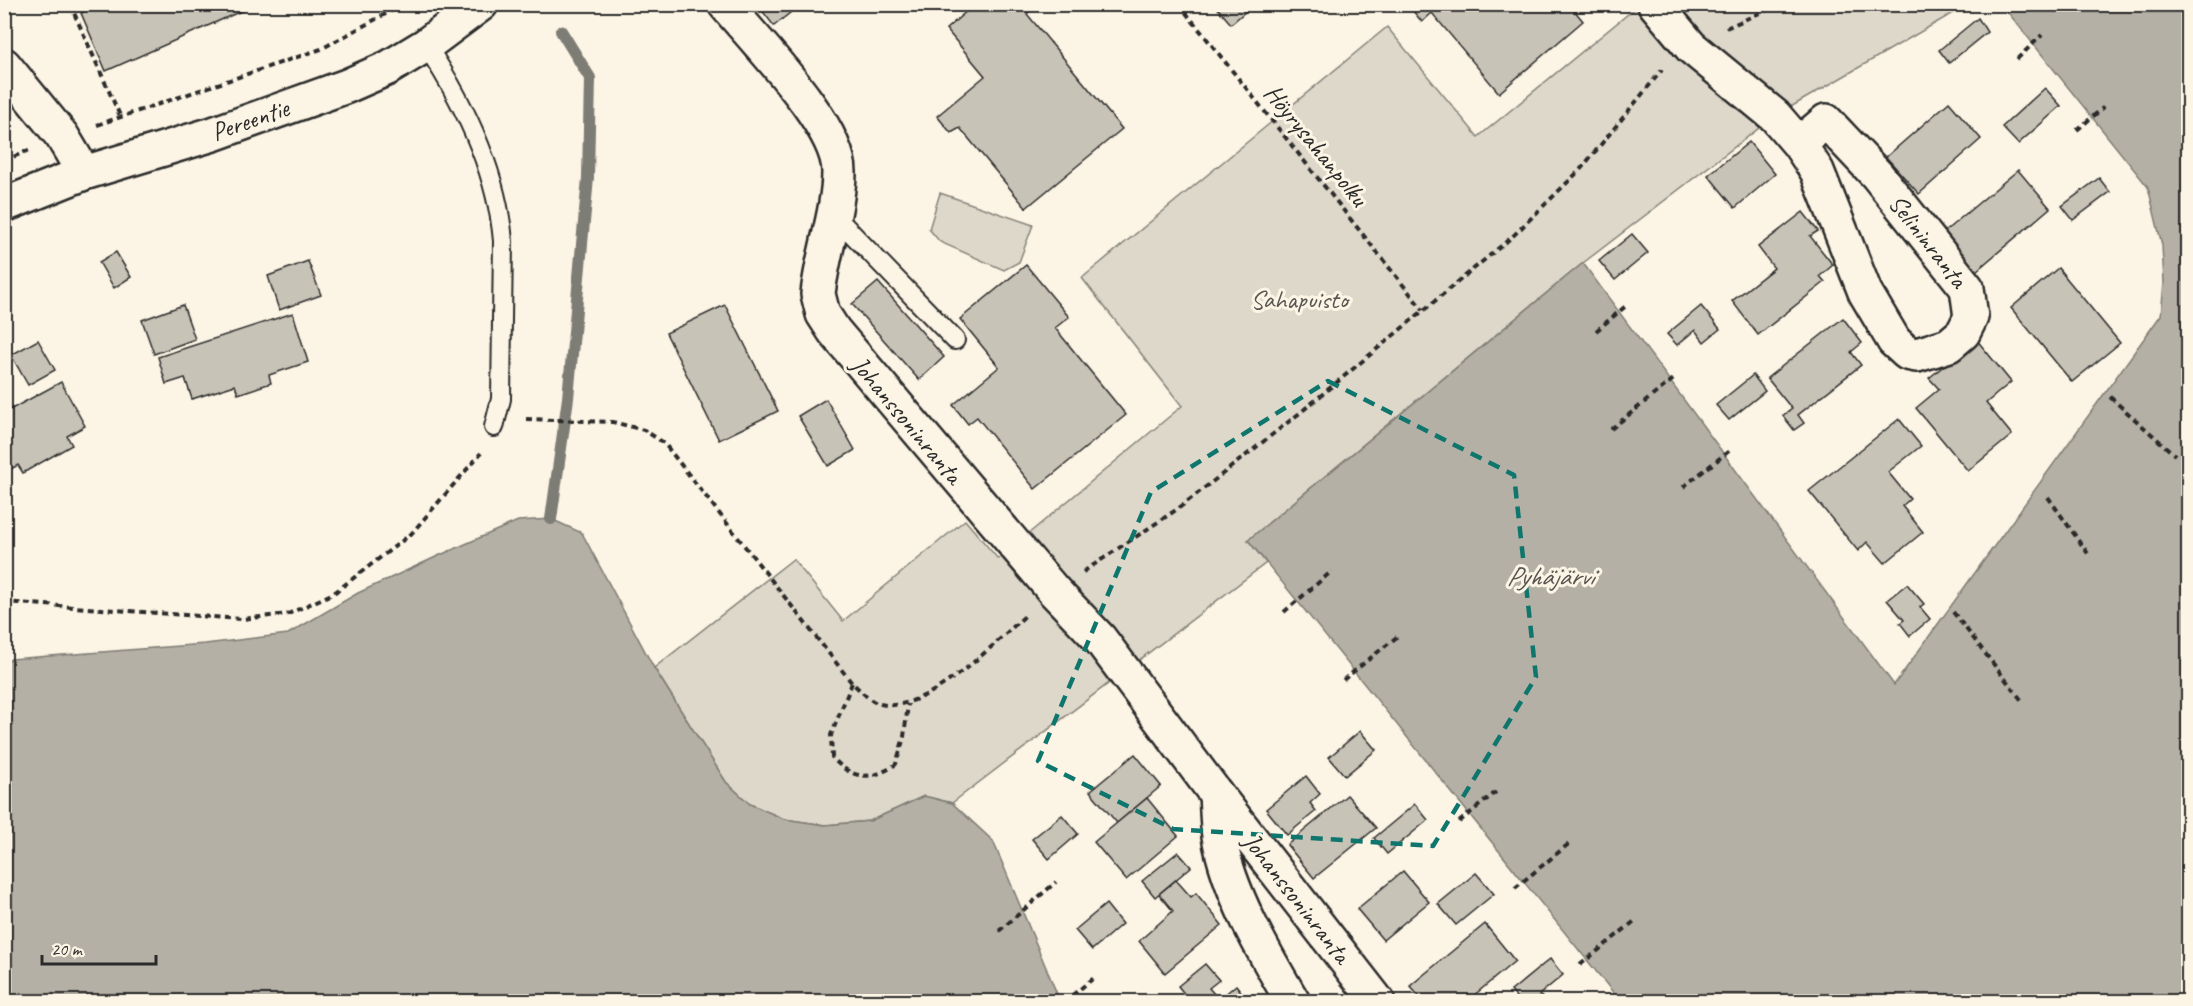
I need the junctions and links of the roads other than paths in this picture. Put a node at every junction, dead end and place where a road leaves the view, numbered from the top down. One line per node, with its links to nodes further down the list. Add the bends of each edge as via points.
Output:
1 (481, 4): 4 (street, Pereentie)
2 (725, 4): 9 (street, Johanssoninranta, via 814,112 836,149 839,172)
3 (1655, 4): 6 (street, Selininranta, via 1691,47 1775,116)
4 (426, 45): 7 (street, Pereentie, via 347,86 213,134); 11 (lane, via 462,108 488,170 501,217 501,399)
5 (4, 65): 7 (street, via 62,136)
6 (1799, 144): 6 (street, Selininranta, via 1817,171 1865,292 1894,340 1917,355 1949,345 1963,333 1971,317 1967,288 1877,175 1826,121)
7 (84, 173): 8 (street, Pereentie)
8 (4, 205)
9 (832, 213): 10 (lane); 12 (street, Johanssoninranta, via 818,294 823,314 847,349 1054,591 1100,639)
10 (955, 340)
11 (495, 427)
12 (1216, 794): 13 (street, Johanssoninranta, via 1219,835 1230,877 1274,971); 14 (street, Johanssoninranta)
13 (1293, 1002)
14 (1378, 1002)

